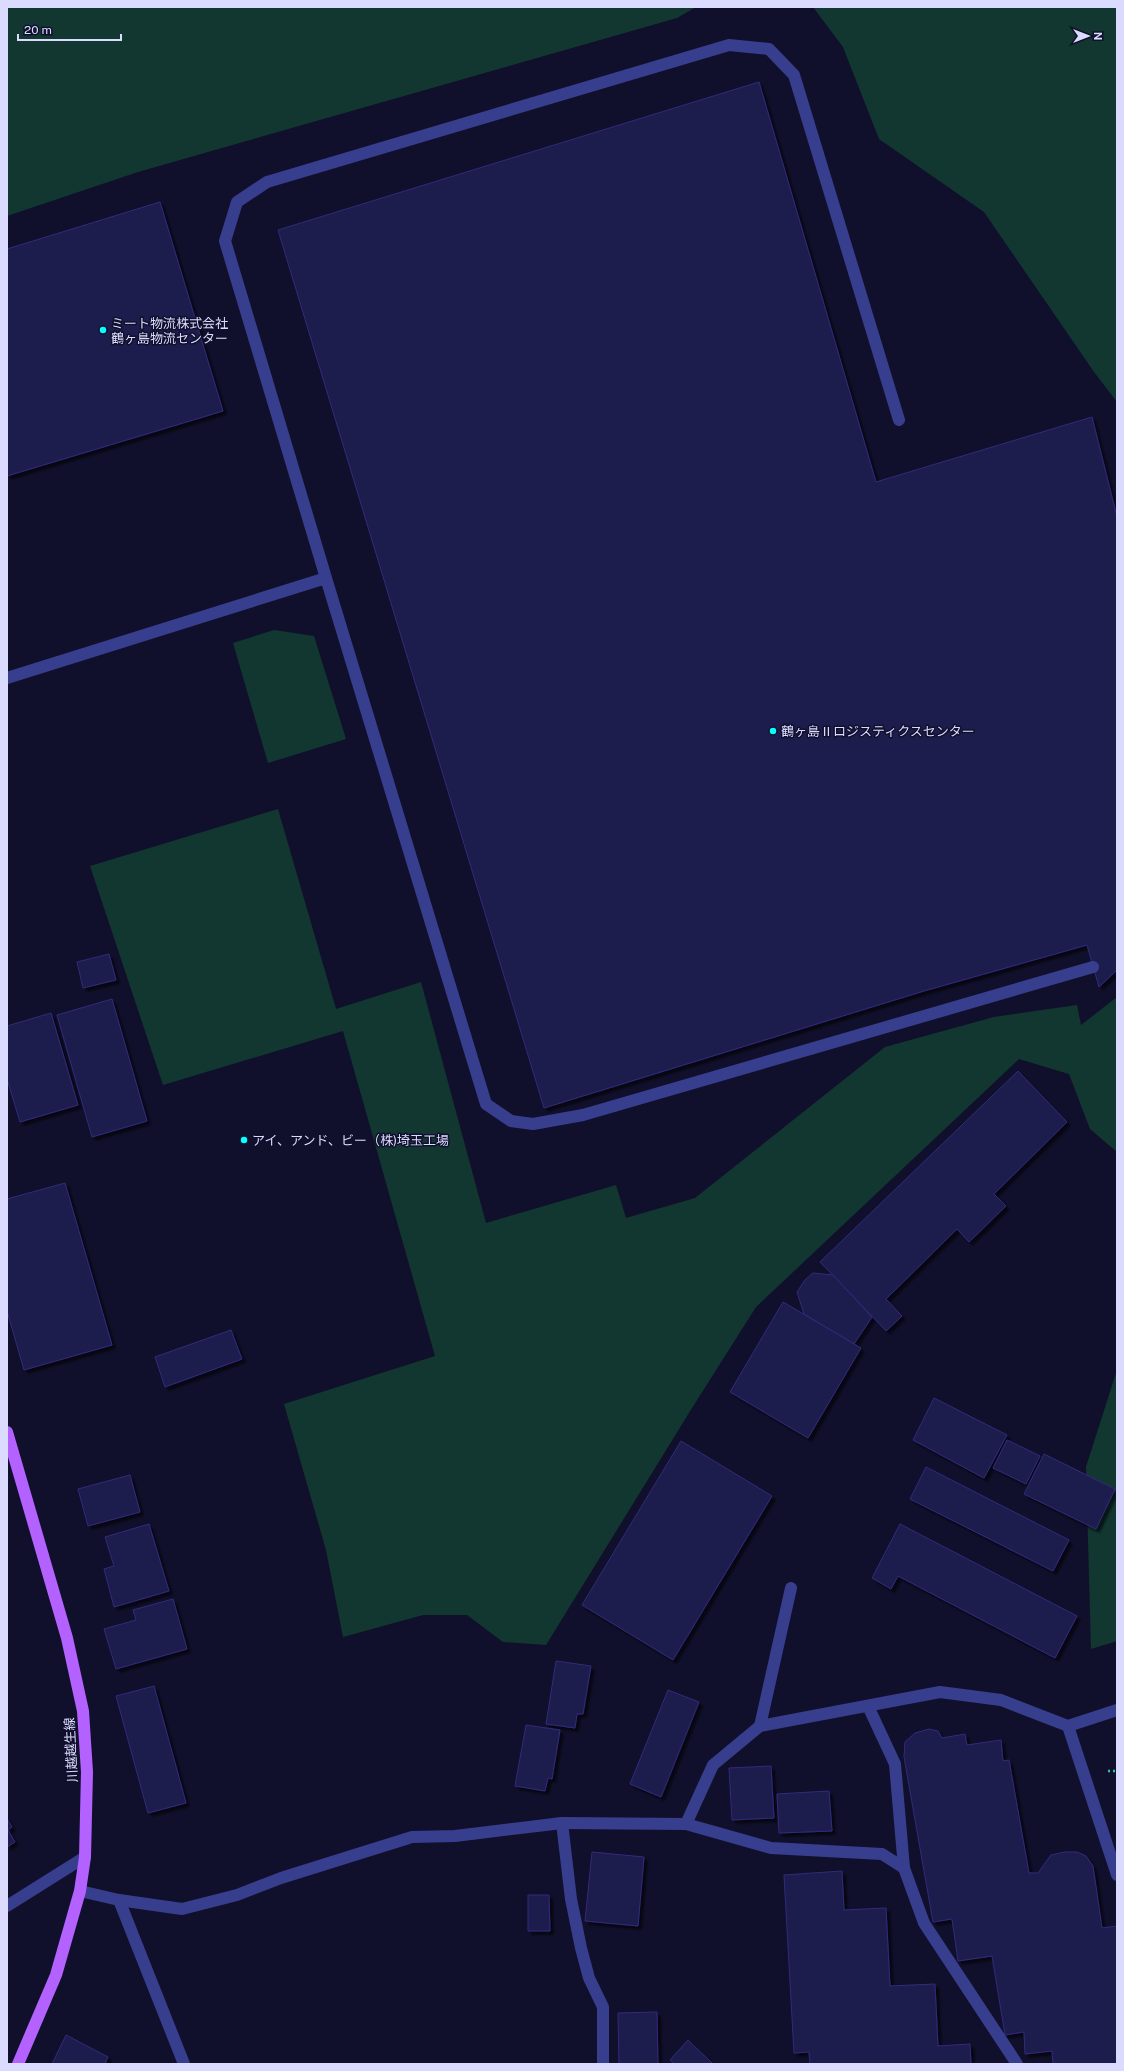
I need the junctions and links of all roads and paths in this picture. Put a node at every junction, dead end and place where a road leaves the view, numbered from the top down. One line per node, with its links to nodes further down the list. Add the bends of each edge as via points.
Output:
1 (899, 420): 2 (street, via 794,75 768,49 730,45 267,182 237,202 225,241)
2 (326, 578): 3 (street); 4 (street, via 486,1104 511,1121 533,1124 583,1116)
3 (7, 678)
4 (1093, 967)
5 (7, 1432): 13 (main road, 川越越生線, via 67,1638 83,1711 88,1772)
6 (792, 1588): 9 (street)
7 (868, 1706): 9 (street); 10 (street, via 940,1692 1001,1700); 14 (street, via 895,1764)
8 (1117, 1710): 10 (street)
9 (760, 1726): 12 (street, via 713,1765)
10 (1068, 1726): 15 (street)
11 (562, 1823): 12 (street); 17 (street, via 455,1836 412,1837 281,1878 237,1895 182,1910); 21 (street, via 571,1899 581,1948 603,2008)
12 (686, 1824): 14 (street, via 771,1848 882,1854)
13 (85, 1857): 16 (main road, 川越越生線); 18 (street)
14 (904, 1868): 22 (street, via 924,1924)
15 (1117, 1874)
16 (80, 1891): 17 (street); 19 (main road, 川越越生線, via 56,1975)
17 (119, 1900): 20 (street)
18 (7, 1906)
19 (18, 2064)
20 (184, 2064)
21 (603, 2064)
22 (1017, 2064)

